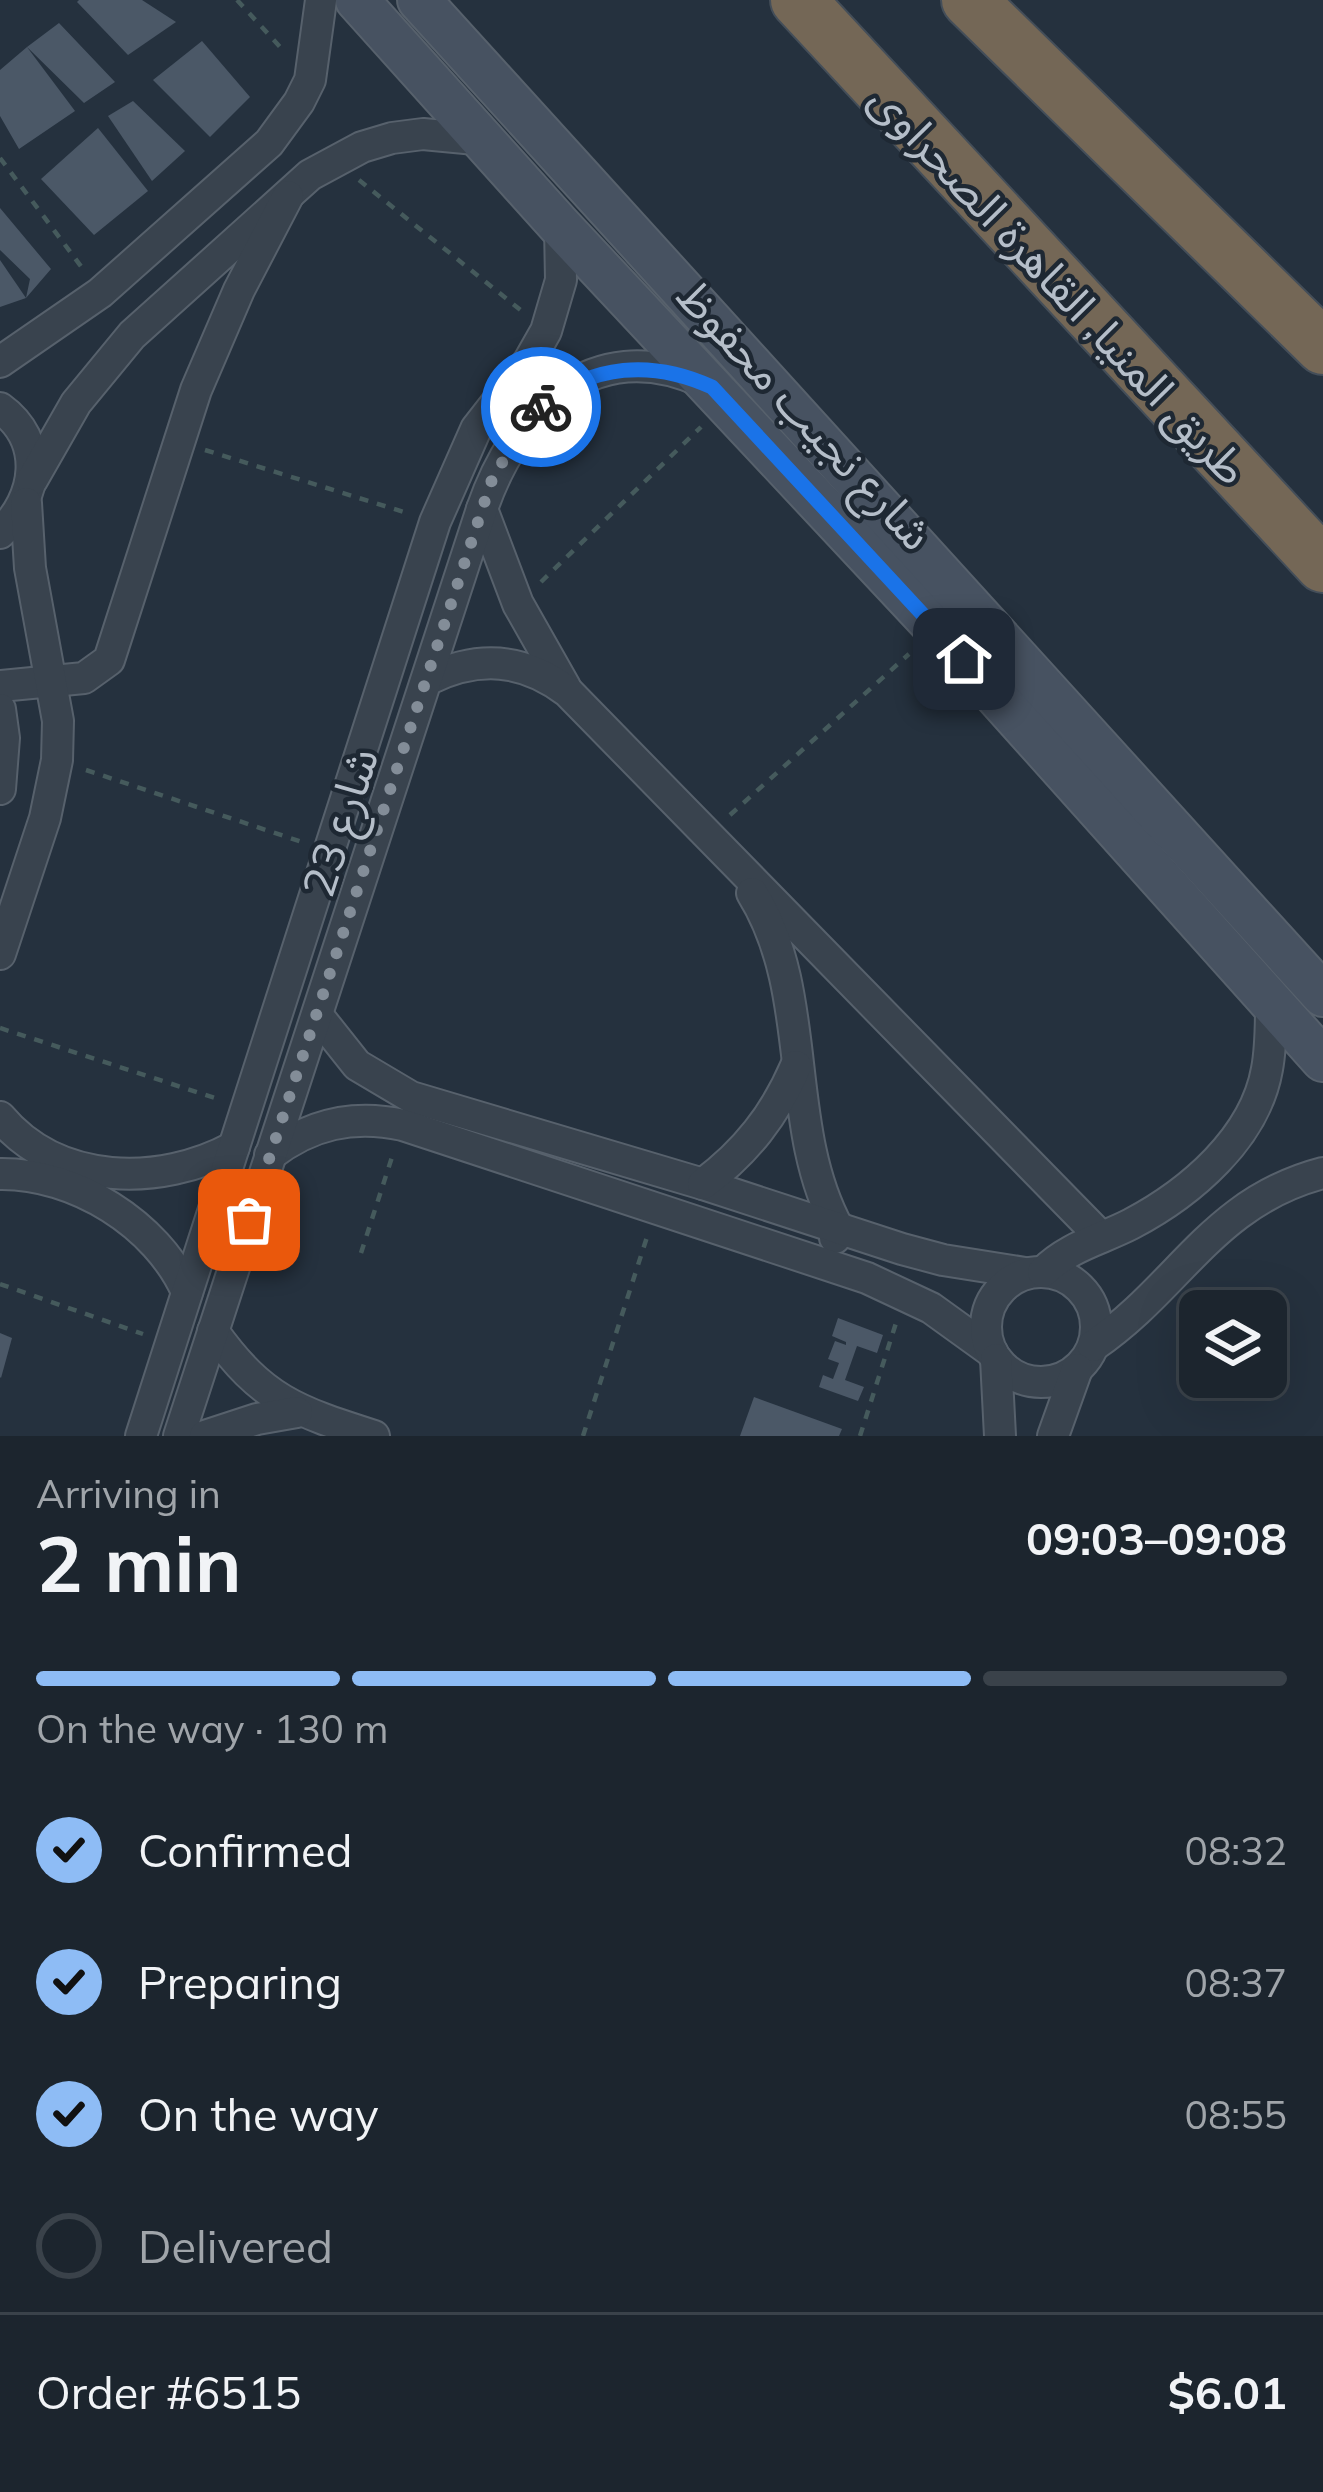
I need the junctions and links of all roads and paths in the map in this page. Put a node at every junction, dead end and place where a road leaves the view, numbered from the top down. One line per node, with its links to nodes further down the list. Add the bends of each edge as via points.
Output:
1 (237, 0): 7 (path)
2 (321, 0): 7 (street)
3 (357, 0): 8 (street, شارع نجيب محفوظ)
4 (419, 0): 33 (street, شارع نجيب محفوظ)
5 (798, 0): 26 (highway, طريق المنيا, القاهرة الصحراوى)
6 (969, 0): 15 (highway)
7 (310, 80): 13 (street, via 269,142)
8 (486, 140): 10 (street, via 392,138); 12 (street, شارع نجيب محفوظ)
9 (0, 158): 13 (path)
10 (334, 160): 11 (street); 14 (path)
11 (288, 196): 21 (street, via 231,307); 22 (street, via 132,335 76,403)
12 (560, 226): 14 (street, شارع 23, via 561,280); 17 (street, شارع نجيب محفوظ)
13 (100, 293): 16 (street)
14 (546, 331): 19 (street, شارع 23)
15 (1323, 347)
16 (0, 362)
17 (720, 394): 20 (street, شارع 23, via 667,370 619,370 553,397); 27 (path); 28 (street, شارع نجيب محفوظ)
18 (0, 408): 22 (street, via 28,443)
19 (488, 411): 20 (street); 24 (street, شارع 23)
20 (520, 431): 23 (street, شارع 23)
21 (177, 442): 24 (path); 30 (street, via 116,646 84,678)
22 (29, 491): 25 (street); 30 (street, via 30,568)
23 (482, 509): 27 (street); 29 (street, شارع 23)
24 (435, 522): 39 (street, شارع 23)
25 (0, 533)
26 (1319, 558)
27 (518, 604): 32 (street)
28 (937, 629): 35 (street, شارع نجيب محفوظ); 38 (path)
29 (429, 679): 32 (street, via 495,662 534,671); 43 (street, شارع 23)
30 (52, 682): 31 (street); 36 (street)
31 (0, 686)
32 (568, 692): 38 (street)
33 (1051, 692): 35 (street); 41 (street, شارع نجيب محفوظ)
34 (0, 709): 37 (street)
35 (1018, 720): 42 (street, شارع نجيب محفوظ)
36 (57, 760): 39 (path); 40 (street)
37 (0, 790)
38 (719, 846): 46 (street, via 759,904 778,956); 58 (street)
39 (329, 851): 47 (street, شارع 23)
40 (0, 953)
41 (1323, 995)
42 (1271, 1005): 45 (street, شارع نجيب محفوظ); 58 (street, via 1267,1072 1242,1130 1178,1193)
43 (318, 1016): 49 (street, via 342,1050); 51 (street, شارع 23)
44 (0, 1028): 47 (path)
45 (1323, 1060)
46 (796, 1066): 55 (street, via 768,1120); 57 (street, via 812,1169)
47 (247, 1108): 50 (street, شارع 23)
48 (0, 1117): 54 (street)
49 (418, 1120): 51 (street, via 343,1121); 55 (street); 56 (street); 59 (path)
50 (234, 1147): 54 (street, via 170,1171); 63 (street, شارع 23)
51 (270, 1155): 65 (street, شارع 23)
52 (1323, 1173): 68 (street, via 1228,1219)
53 (0, 1174): 54 (street)
54 (74, 1178): 63 (street, via 146,1235)
55 (703, 1184): 57 (street)
56 (657, 1209): 60 (street); 74 (path)
57 (838, 1228): 60 (street); 61 (street, via 943,1260)
58 (1101, 1237): 61 (street)
59 (361, 1253)
60 (828, 1264): 64 (street)
61 (1034, 1272): 67 (street, via 1011,1280 990,1305); 68 (street, via 1060,1275 1087,1296 1097,1329)
62 (0, 1284): 66 (path)
63 (187, 1292): 66 (street, شارع 23)
64 (905, 1295): 67 (street); 75 (path)
65 (213, 1331): 69 (street, via 250,1376); 71 (street, شارع 23)
66 (171, 1344): 70 (street, شارع 23)
67 (994, 1355): 68 (street, via 1034,1382 1049,1382); 76 (street)
68 (1085, 1358): 77 (street)
69 (297, 1412): 72 (street); 73 (street)
70 (142, 1436)
71 (179, 1436)
72 (206, 1436)
73 (374, 1436)
74 (583, 1436)
75 (860, 1436)
76 (1000, 1436)
77 (1053, 1436)

